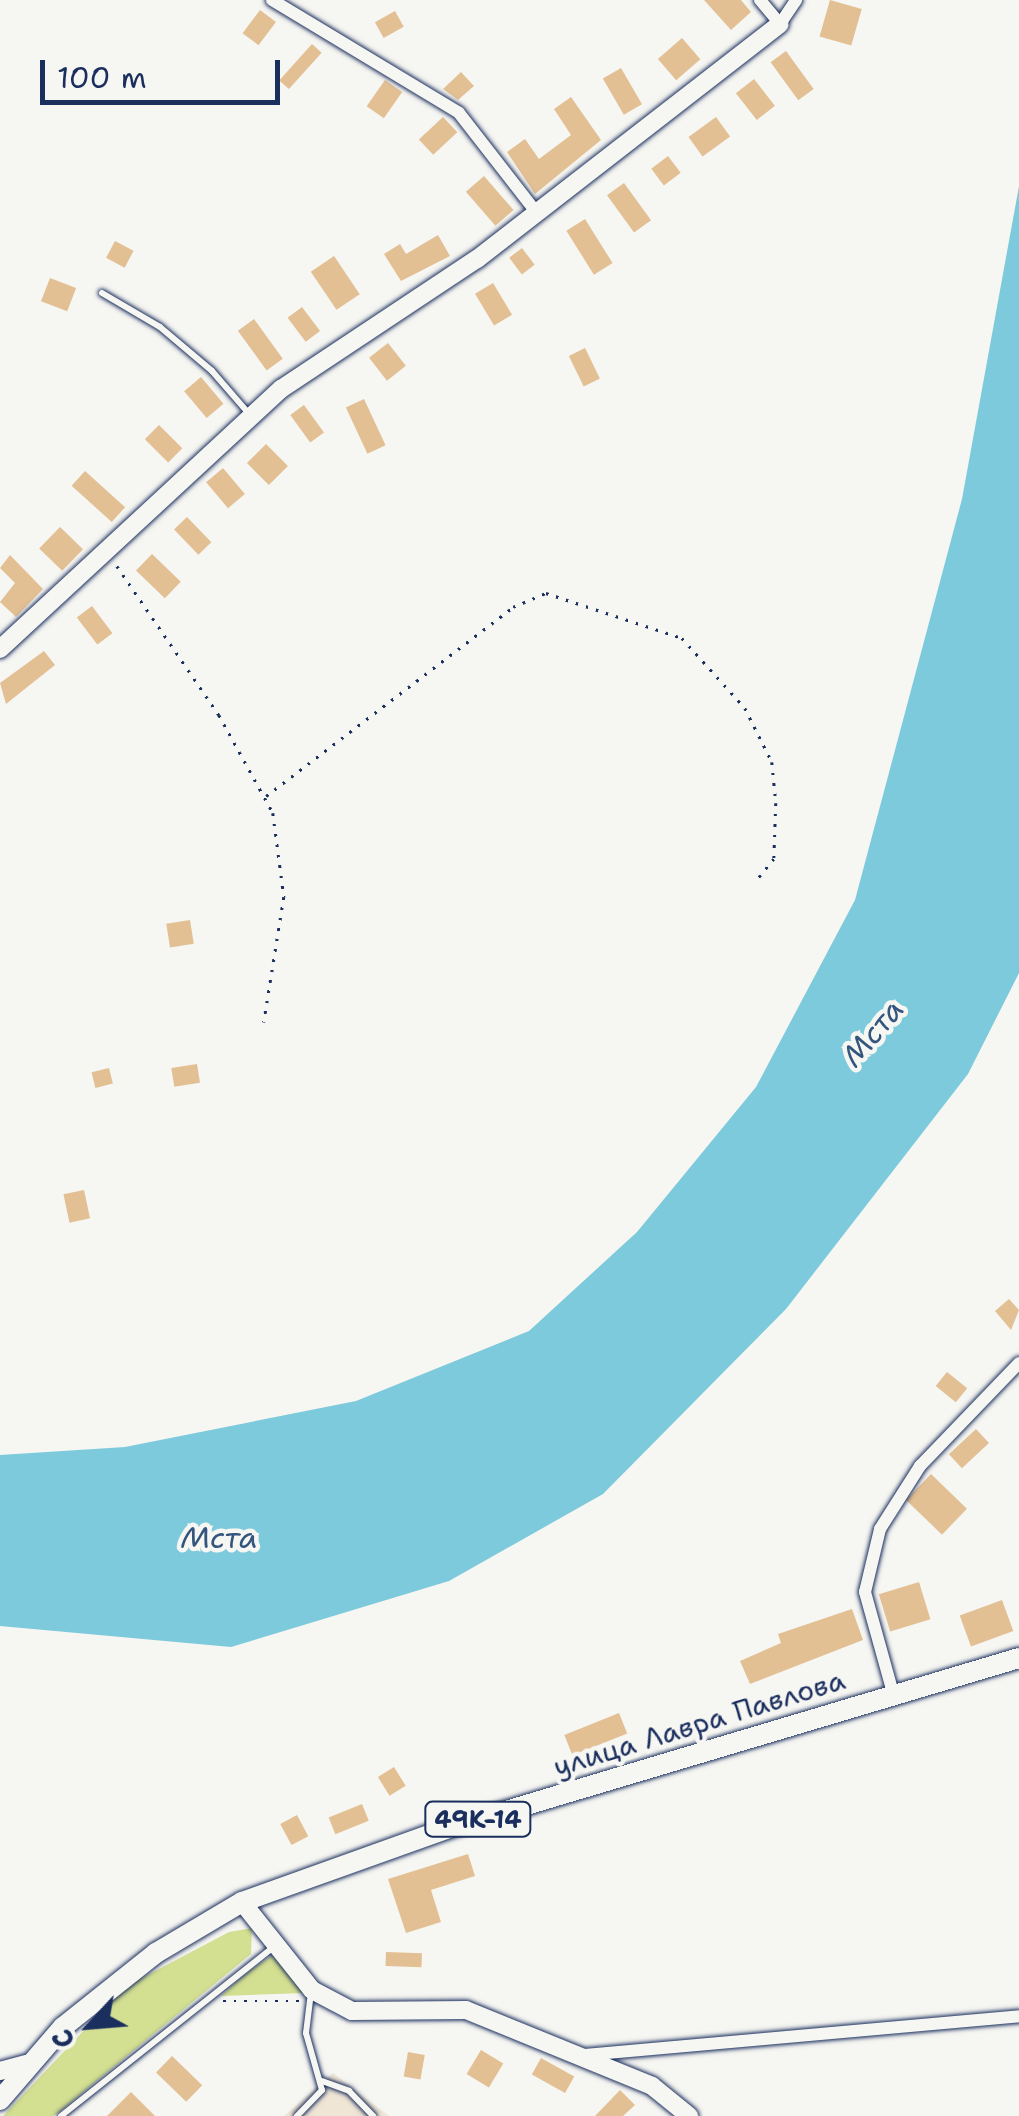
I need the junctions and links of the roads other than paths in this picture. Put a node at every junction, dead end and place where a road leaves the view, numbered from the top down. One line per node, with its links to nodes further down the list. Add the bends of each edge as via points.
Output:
1 (272, 0): 5 (street, via 458,113)
2 (760, 0): 4 (street)
3 (796, 0): 4 (street)
4 (780, 24): 5 (street)
5 (536, 212): 7 (street, via 282,389)
6 (102, 293): 7 (lane, via 160,327)
7 (252, 417): 8 (street)
8 (0, 649)
9 (1019, 1362): 11 (street, via 920,1466 880,1529 865,1592)
10 (1019, 1658): 11 (main road, улица Лавра Павлова / 49К-14)
11 (892, 1693): 12 (main road, улица Лавра Павлова / 49К-14, via 449,1828)
12 (242, 1902): 13 (street); 17 (main road, улица Лавра Павлова / 49К-14, via 156,1953)
13 (276, 1945): 14 (street); 21 (lane)
14 (312, 1990): 16 (street, via 352,2010 466,2010); 19 (lane, via 306,2033)
15 (1019, 2016): 16 (street)
16 (585, 2055): 24 (street, via 652,2086)
17 (27, 2064): 18 (street); 20 (main road, улица Лавра Павлова / 49К-14)
18 (0, 2071)
19 (322, 2081): 22 (lane); 23 (lane, via 348,2090)
20 (0, 2100)
21 (60, 2116)
22 (296, 2116)
23 (373, 2116)
24 (689, 2116)

